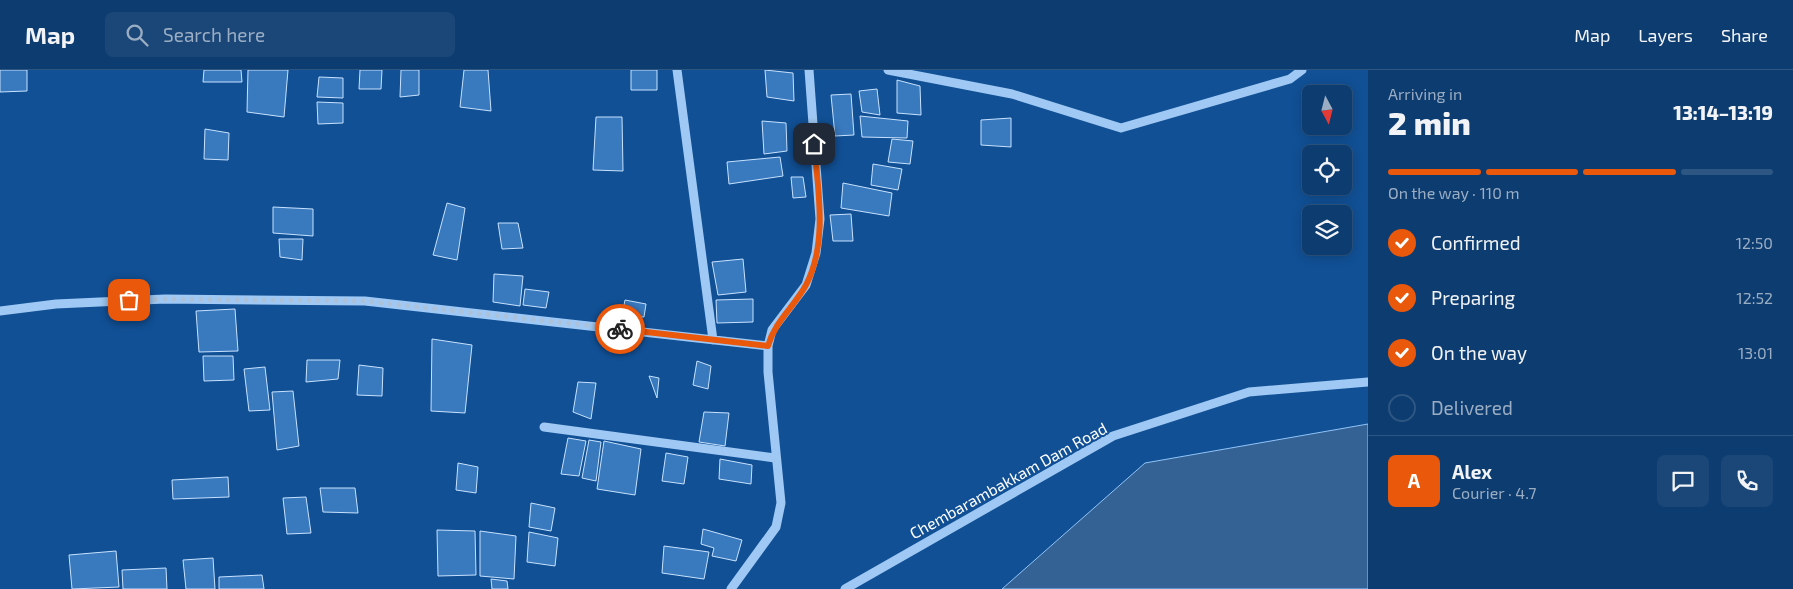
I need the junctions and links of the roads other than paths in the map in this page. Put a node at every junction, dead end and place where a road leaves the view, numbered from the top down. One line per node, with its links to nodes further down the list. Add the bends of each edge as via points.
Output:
1 (677, 70): 6 (street)
2 (809, 70): 7 (street, via 820,219 816,254 806,284 772,330)
3 (888, 70): 4 (street, via 1012,94 1121,128 1290,79)
4 (1302, 70)
5 (0, 311): 6 (street, via 56,304 165,299 365,301)
6 (713, 340): 7 (street)
7 (768, 346): 10 (street)
8 (1368, 382): 12 (street, Chembarambakkam Dam Road, via 1249,392 1114,436)
9 (544, 427): 10 (street)
10 (775, 458): 11 (street, via 781,503 776,527)
11 (730, 589)
12 (845, 589)

